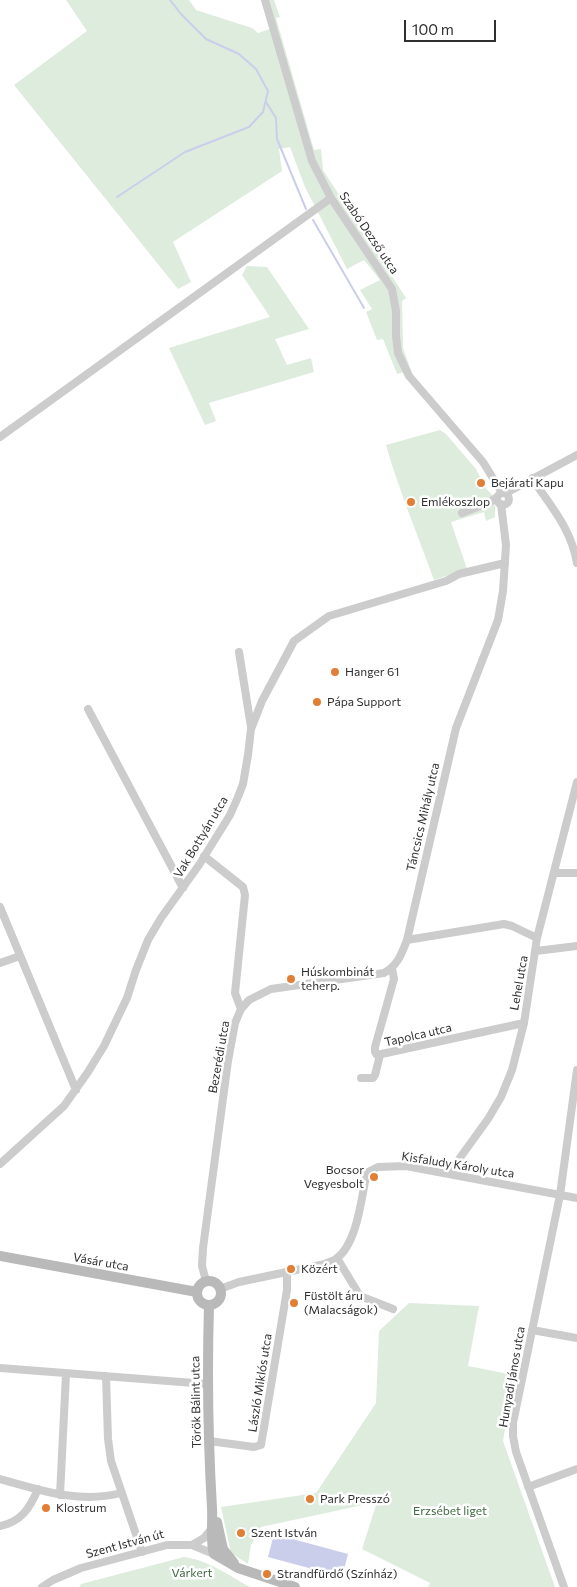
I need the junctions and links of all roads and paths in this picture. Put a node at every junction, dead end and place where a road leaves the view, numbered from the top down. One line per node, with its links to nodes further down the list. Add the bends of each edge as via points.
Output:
1 (265, 0): 2 (street, Szabó Dezső utca, via 312,161)
2 (331, 198): 3 (street); 6 (street, Szabó Dezső utca, via 392,289 398,353 409,376 483,462)
3 (0, 437)
4 (577, 455): 5 (street)
5 (532, 478): 6 (street); 9 (street, via 565,527)
6 (502, 498): 7 (street); 8 (street, Táncsics Mihály utca)
7 (462, 512)
8 (505, 563): 12 (street, Vak Bottyán utca, via 459,574 329,616 294,641); 20 (street, Táncsics Mihály utca, via 498,620 456,728)
9 (577, 564)
10 (239, 652): 12 (street)
11 (88, 709): 17 (street)
12 (251, 729): 14 (street, Vak Bottyán utca, via 238,797)
13 (577, 782): 16 (street, Lehel utca)
14 (204, 856): 17 (street, Vak Bottyán utca); 26 (street, Bezerédi utca, via 243,887 245,895 235,993)
15 (577, 872): 16 (street)
16 (554, 873): 19 (street, Lehel utca)
17 (183, 888): 31 (street, Vak Bottyán utca, via 148,940 117,1019)
18 (0, 907): 23 (street)
19 (537, 938): 20 (street, via 504,924); 22 (street, Lehel utca)
20 (407, 940): 25 (street, Táncsics Mihály utca, via 400,959)
21 (577, 946): 22 (street)
22 (536, 951): 27 (street, Lehel utca)
23 (20, 956): 24 (street); 31 (street)
24 (0, 963)
25 (392, 968): 26 (street, via 384,973 271,989 249,1000); 28 (street, Tapolca utca, via 394,979 375,1047 376,1055)
26 (241, 1009): 39 (street, Bezerédi utca, via 228,1061 202,1266)
27 (524, 1023): 28 (street, Tapolca utca); 33 (street, Lehel utca, via 501,1097)
28 (380, 1055): 30 (street, via 376,1075)
29 (577, 1070): 34 (street, Hunyadi János utca)
30 (362, 1078)
31 (76, 1090): 32 (street, Vak Bottyán utca, via 64,1106)
32 (0, 1164)
33 (449, 1173): 34 (street, Kisfaludy Károly utca); 37 (street, Kisfaludy Károly utca, via 406,1166 372,1169 366,1177 352,1235)
34 (560, 1195): 35 (street, Kisfaludy Károly utca); 44 (street, Hunyadi János utca)
35 (577, 1198)
36 (0, 1256): 41 (street, Vásár utca)
37 (337, 1258): 38 (street, via 325,1264); 43 (street, via 360,1296)
38 (287, 1272): 40 (street); 50 (street, László Miklós utca, via 287,1290 262,1445)
39 (206, 1281): 40 (street, via 215,1282); 41 (street)
40 (220, 1289): 42 (street, via 219,1300)
41 (197, 1292): 42 (street, via 199,1300)
42 (210, 1305): 49 (street, Török Bálint utca)
43 (393, 1309)
44 (532, 1330): 45 (street); 53 (street, Hunyadi János utca, via 513,1429 514,1443)
45 (577, 1338)
46 (0, 1368): 47 (street)
47 (66, 1374): 48 (street); 56 (street)
48 (106, 1376): 49 (street); 55 (street, via 108,1439)
49 (207, 1384): 50 (street, Török Bálint utca)
50 (209, 1441): 57 (street, Török Bálint utca)
51 (577, 1469): 53 (street)
52 (0, 1480): 54 (street)
53 (528, 1487): 69 (street, Hunyadi János utca)
54 (38, 1489): 56 (street); 58 (street, via 24,1515)
55 (121, 1493): 56 (street, via 88,1497); 63 (street)
56 (60, 1495)
57 (212, 1499): 59 (street, Török Bálint utca); 60 (street, Török Bálint utca)
58 (0, 1526)
59 (213, 1526): 61 (street, via 204,1538); 62 (street, Török Bálint utca)
60 (220, 1537): 62 (street); 64 (street, Török Bálint utca, via 223,1549)
61 (192, 1545): 62 (street, Szent István út); 63 (street, Szent István út, via 173,1544)
62 (212, 1551): 64 (street, Szent István út)
63 (142, 1552): 65 (street, Szent István út)
64 (238, 1568): 68 (street, Szent István út)
65 (73, 1572): 66 (street); 67 (street)
66 (42, 1587)
67 (51, 1587)
68 (294, 1587)
69 (564, 1587)

